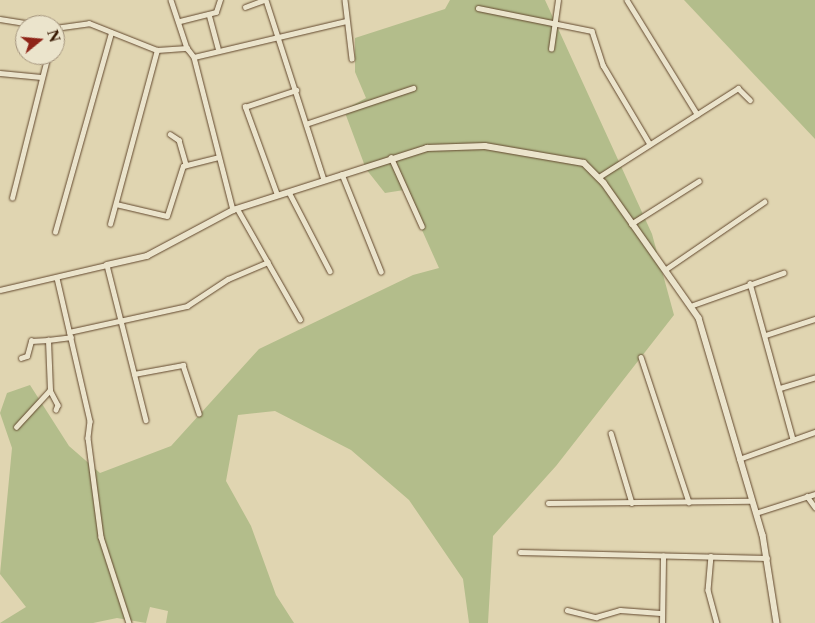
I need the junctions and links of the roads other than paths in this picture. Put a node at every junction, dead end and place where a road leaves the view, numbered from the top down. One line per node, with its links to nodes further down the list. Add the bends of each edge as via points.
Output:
1 (171, 0): 11 (street)
2 (220, 0): 9 (street, via 219,10)
3 (265, 0): 7 (street); 17 (street)
4 (345, 0): 12 (street)
5 (558, 0): 13 (street)
6 (627, 0): 30 (street)
7 (245, 7)
8 (478, 8): 13 (street)
9 (209, 14): 11 (street); 19 (street)
10 (0, 19): 14 (street)
11 (180, 21): 18 (street)
12 (346, 21): 17 (street); 23 (street)
13 (554, 21): 20 (street); 33 (street, via 596,34 603,66)
14 (15, 22)
15 (65, 25): 16 (street, via 78,22)
16 (111, 33): 21 (street); 50 (street)
17 (279, 38): 19 (street); 28 (street)
18 (187, 48): 21 (street); 22 (street)
19 (218, 48): 22 (street)
20 (551, 49)
21 (158, 50): 45 (street)
22 (194, 57): 34 (street)
23 (352, 59)
24 (45, 65): 26 (street)
25 (0, 73): 26 (street)
26 (41, 77): 43 (street)
27 (414, 88): 31 (street)
28 (296, 90): 31 (street); 42 (street, via 245,107)
29 (750, 100): 30 (street, via 740,87)
30 (697, 114): 33 (street)
31 (306, 124): 39 (street)
32 (170, 134): 36 (street, via 179,140)
33 (650, 144): 38 (street)
34 (218, 156): 36 (street); 46 (street)
35 (391, 158): 37 (street); 38 (street, via 427,148 485,146 568,158 584,163); 49 (street)
36 (186, 165): 45 (street, via 167,216)
37 (342, 174): 39 (street); 55 (street)
38 (599, 177): 48 (street)
39 (324, 180): 41 (street)
40 (699, 181): 48 (street)
41 (289, 192): 42 (street); 54 (street)
42 (277, 195): 46 (street)
43 (12, 198)
44 (764, 202): 53 (street)
45 (116, 204): 47 (street)
46 (235, 209): 51 (street); 52 (street, via 147,256)
47 (110, 224)
48 (631, 224): 53 (street)
49 (422, 226)
50 (56, 232)
51 (268, 262): 61 (street); 63 (street, via 228,279 187,306)
52 (107, 265): 57 (street); 63 (street)
53 (666, 269): 60 (street)
54 (330, 271)
55 (381, 271)
56 (783, 273): 58 (street)
57 (57, 278): 59 (street); 64 (street)
58 (750, 284): 60 (street); 65 (street)
59 (0, 290)
60 (694, 305): 80 (street)
61 (300, 319)
62 (815, 319): 65 (street)
63 (121, 321): 64 (street); 69 (street)
64 (70, 334): 66 (street); 95 (street, via 90,421 88,438 98,521)
65 (766, 335): 71 (street)
66 (48, 340): 68 (street, via 30,341 27,356); 72 (street)
67 (641, 357): 84 (street)
68 (21, 358)
69 (134, 374): 74 (street, via 184,365); 75 (street)
70 (815, 377): 71 (street)
71 (780, 388): 79 (street)
72 (50, 390): 73 (street, via 58,405); 76 (street)
73 (56, 410)
74 (199, 412)
75 (146, 420)
76 (16, 427)
77 (815, 432): 79 (street)
78 (611, 433): 86 (street)
79 (793, 439): 80 (street)
80 (739, 459): 83 (street)
81 (815, 494): 82 (street)
82 (807, 496): 87 (street); 88 (street)
83 (752, 501): 84 (street); 88 (street)
84 (688, 502): 86 (street)
85 (548, 503): 86 (street)
86 (632, 503)
87 (815, 507)
88 (756, 513): 92 (street)
89 (520, 552): 90 (street)
90 (663, 556): 91 (street); 94 (street)
91 (711, 556): 92 (street); 97 (street, via 708,590)
92 (767, 558): 98 (street)
93 (567, 610): 94 (street, via 596,617 620,610)
94 (660, 612): 96 (street)
95 (129, 623)
96 (662, 623)
97 (717, 623)
98 (777, 623)

